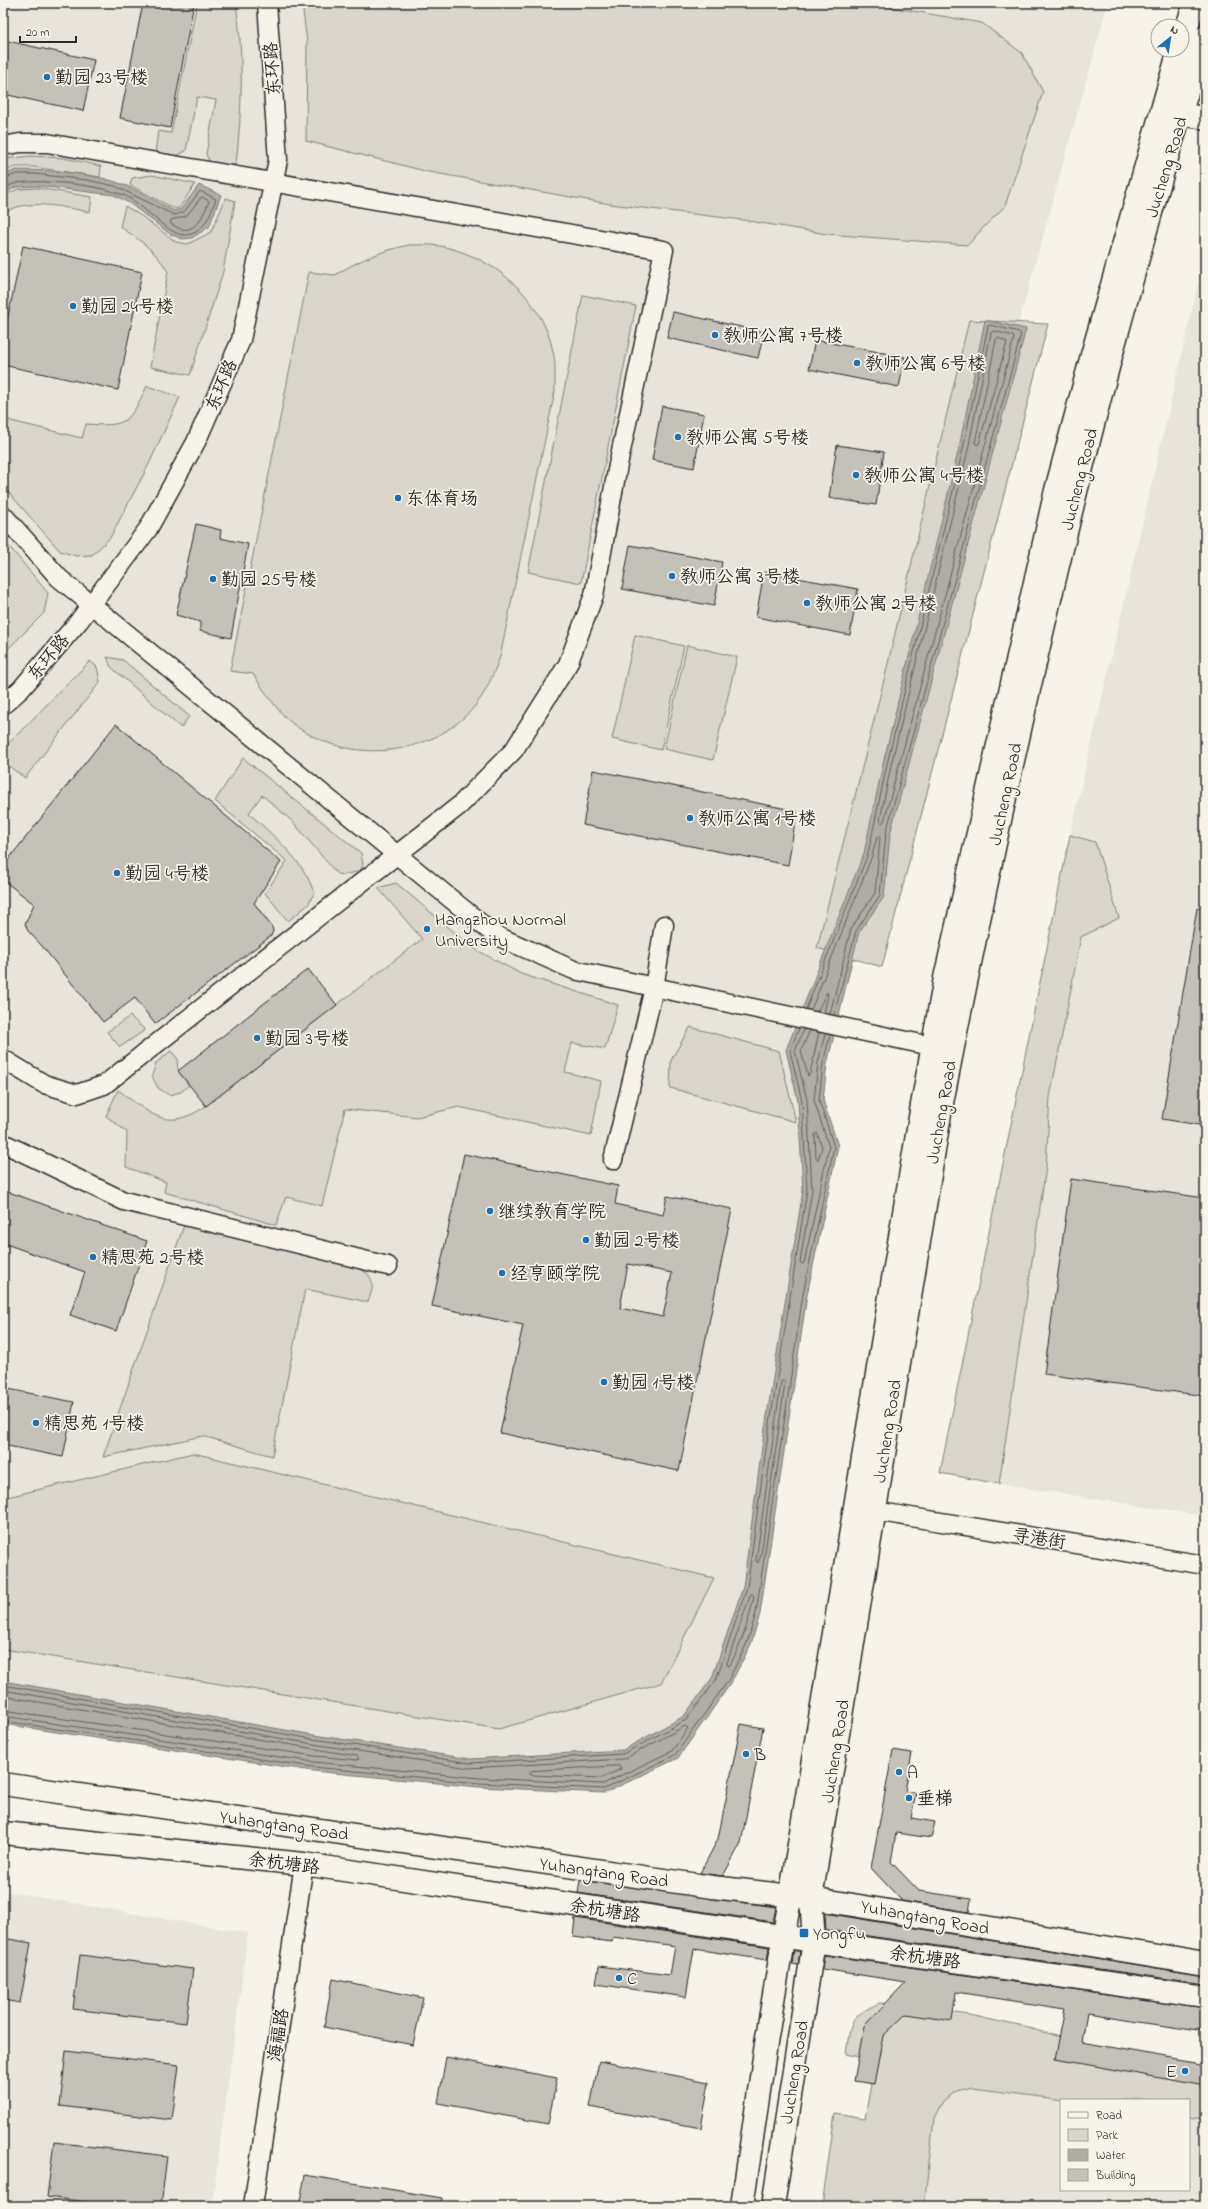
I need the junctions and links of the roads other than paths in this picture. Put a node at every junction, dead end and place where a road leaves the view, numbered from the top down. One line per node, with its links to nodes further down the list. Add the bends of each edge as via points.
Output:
1 (267, 3): 8 (street, 东环路, via 278,160)
2 (1195, 3): 3 (street)
3 (1190, 18)
4 (1187, 58): 5 (street, Jucheng Road)
5 (1171, 113): 6 (street); 15 (street, Jucheng Road)
6 (1205, 118)
7 (3, 146): 8 (street, via 46,143)
8 (274, 183): 10 (street, 东环路, via 241,340 196,442 148,529); 12 (street, via 664,250 618,465 594,595 568,664 514,750 460,805)
9 (3, 515): 10 (street, via 59,578)
10 (92, 604): 11 (street, 东环路, via 21,689); 12 (street)
11 (3, 705)
12 (396, 855): 14 (street, via 495,935 574,970); 16 (street, via 104,1085 77,1094 44,1084)
13 (664, 925): 14 (street)
14 (654, 988): 15 (street); 18 (street)
15 (942, 1048): 20 (street, Jucheng Road); 25 (street, Jucheng Road)
16 (3, 1059)
17 (3, 1143): 19 (street, via 124,1201)
18 (613, 1160)
19 (388, 1266)
20 (874, 1511): 21 (street, 寻港街); 25 (street, Jucheng Road)
21 (1205, 1565)
22 (3, 1784): 25 (street, Yuhangtang Road, via 704,1886)
23 (3, 1833): 24 (street, 余杭塘路)
24 (304, 1864): 26 (street, 余杭塘路); 30 (street, 海福路)
25 (801, 1896): 26 (street, Jucheng Road); 27 (street, Jucheng Road); 28 (street, Yuhangtang Road)
26 (784, 1937): 27 (street, 余杭塘路); 31 (street, Jucheng Road)
27 (814, 1941): 29 (street, 余杭塘路); 32 (street, Jucheng Road)
28 (1205, 1964)
29 (1205, 1997)
30 (252, 2206)
31 (742, 2206)
32 (773, 2206)

